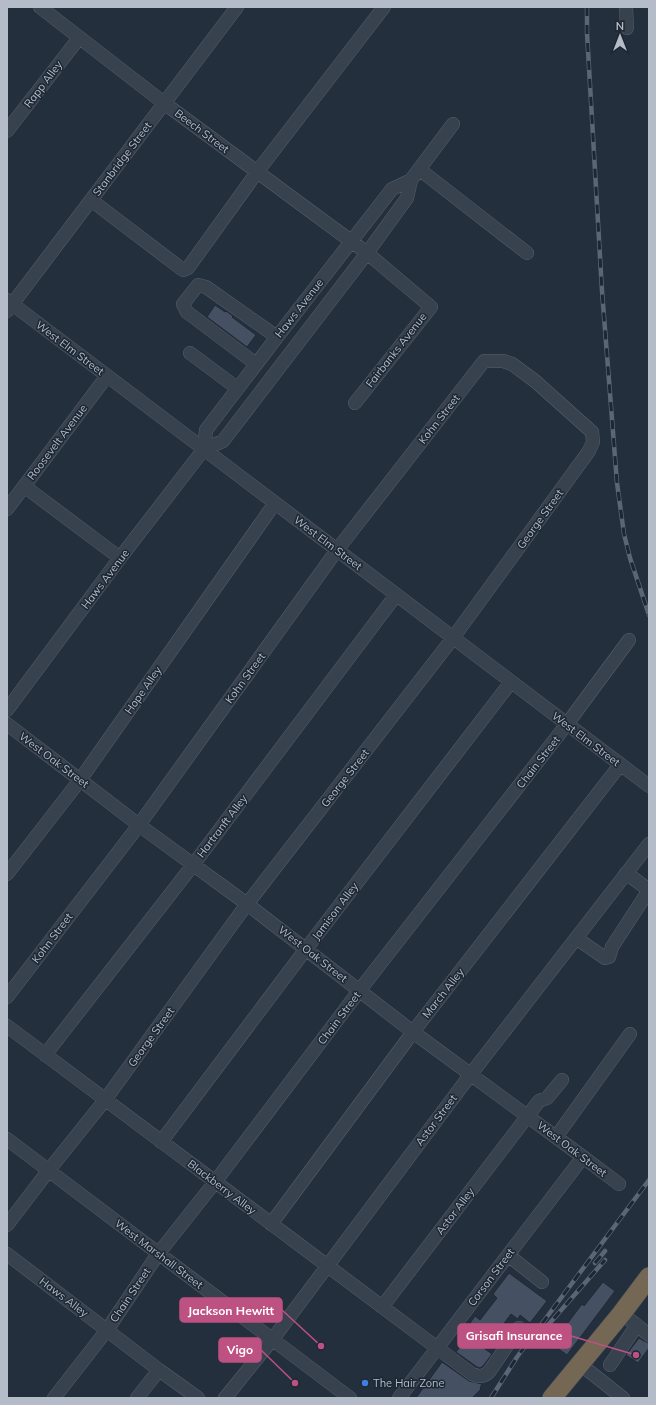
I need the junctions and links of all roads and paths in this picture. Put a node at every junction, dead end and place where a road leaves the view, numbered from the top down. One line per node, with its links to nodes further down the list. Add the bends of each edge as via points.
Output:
1 (40, 7): 6 (street, Beech Street)
2 (384, 7): 11 (street)
3 (626, 7): 5 (street)
4 (233, 8): 7 (street, Stanbridge Street)
5 (627, 28)
6 (79, 38): 7 (street, Beech Street); 9 (street, Rapp Alley)
7 (164, 103): 11 (street, Beech Street); 13 (street, Stanbridge Street)
8 (453, 124): 10 (street, Haws Avenue)
9 (7, 131)
10 (419, 169): 12 (street, Haws Avenue); 16 (street)
11 (257, 172): 13 (street, via 188,268 183,270); 14 (street, Beech Street)
12 (411, 180): 14 (street, Haws Avenue, via 392,189); 15 (street, Haws Avenue, via 407,198)
13 (91, 200): 17 (street, Stanbridge Street)
14 (351, 241): 15 (street, Beech Street); 18 (street, Haws Avenue)
15 (367, 253): 22 (street, Haws Avenue); 26 (street, Fairbanks Avenue, via 431,307)
16 (527, 253)
17 (9, 305): 24 (street, West Elm Street)
18 (276, 337): 19 (street, Haws Avenue); 23 (street, via 206,287 198,285 183,304 187,312)
19 (268, 348): 22 (street); 23 (street, Haws Avenue)
20 (190, 352): 25 (street)
21 (484, 360): 31 (street, Kohn Street); 34 (street, George Street, via 512,364 535,381 592,432 593,442)
22 (284, 361): 27 (street, Haws Avenue, via 223,441)
23 (256, 364): 25 (street, Haws Avenue)
24 (107, 376): 27 (street, West Elm Street); 28 (street, Roosevelt Avenue)
25 (237, 388): 27 (street, Haws Avenue, via 206,430)
26 (355, 403)
27 (204, 449): 29 (street, West Elm Street); 32 (street, Haws Avenue)
28 (24, 486): 30 (street, Roosevelt Avenue); 32 (street)
29 (274, 503): 31 (street, West Elm Street); 41 (street, Hope Alley)
30 (7, 509)
31 (337, 550): 33 (street, West Elm Street); 43 (street, Kohn Street)
32 (120, 558): 37 (street, Haws Avenue)
33 (396, 595): 34 (street, West Elm Street); 45 (street, Hartranft Alley)
34 (453, 638): 36 (street, West Elm Street); 49 (street, George Street)
35 (628, 640): 39 (street, Chain Street)
36 (511, 682): 39 (street, West Elm Street); 51 (street, Jamison Alley)
37 (7, 710)
38 (7, 724): 41 (street, West Oak Street)
39 (567, 724): 40 (street, West Elm Street); 52 (street, Chain Street)
40 (620, 765): 42 (street, West Elm Street); 55 (street, March Alley)
41 (80, 780): 43 (street, West Oak Street); 47 (street, Hope Alley)
42 (649, 786)
43 (139, 825): 45 (street, West Oak Street); 53 (street, Kohn Street)
44 (649, 844): 46 (street, Astor Street)
45 (193, 865): 49 (street, West Oak Street); 57 (street, Hartranft Alley)
46 (626, 873): 48 (street); 50 (street, Astor Street)
47 (7, 874)
48 (649, 890): 50 (street, via 612,947 609,957 605,958)
49 (247, 904): 51 (street, West Oak Street); 60 (street, George Street)
50 (576, 938): 58 (street, Astor Street)
51 (306, 949): 52 (street, West Oak Street); 64 (street, Jamison Alley)
52 (359, 991): 55 (street, West Oak Street); 67 (street, Chain Street)
53 (7, 997)
54 (7, 1026): 57 (street, Blackberry Alley)
55 (413, 1032): 58 (street, West Oak Street); 69 (street, March Alley)
56 (630, 1034): 62 (street)
57 (45, 1055): 60 (street, Blackberry Alley)
58 (471, 1074): 61 (street, West Oak Street); 74 (street, Astor Street)
59 (562, 1080): 61 (street, Astor Alley, via 547,1098 539,1101)
60 (105, 1100): 64 (street, Blackberry Alley); 66 (street, George Street)
61 (528, 1116): 62 (street, West Oak Street); 77 (street, Astor Alley)
62 (556, 1137): 65 (street, West Oak Street)
63 (7, 1139): 66 (street, West Marshall Street)
64 (161, 1142): 67 (street, Blackberry Alley)
65 (583, 1156): 68 (street, West Oak Street); 73 (street, Corson Street)
66 (49, 1170): 70 (street, George Street); 72 (street, West Marshall Street)
67 (215, 1182): 69 (street, Blackberry Alley); 72 (street, Chain Street)
68 (619, 1184)
69 (271, 1224): 74 (street, Blackberry Alley)
70 (7, 1225)
71 (7, 1254): 81 (street, Haws Alley)
72 (158, 1254): 81 (street, Chain Street); 83 (street, West Marshall Street)
73 (508, 1255): 76 (street); 84 (street, Corson Street)
74 (327, 1266): 77 (street, Blackberry Alley); 83 (street, Astor Street)
75 (649, 1277): 78 (highway)
76 (542, 1282)
77 (382, 1307): 84 (street, Blackberry Alley)
78 (622, 1313): 79 (street); 85 (highway)
79 (637, 1325): 82 (street); 86 (street)
80 (519, 1328): 84 (street, Blackberry Alley, via 484,1376 472,1374)
81 (106, 1330): 87 (street, Haws Alley); 88 (street, Chain Street)
82 (649, 1335)
83 (272, 1340): 91 (street, Astor Street); 92 (street, West Marshall Street)
84 (437, 1348): 93 (street, Corson Street)
85 (580, 1364): 94 (highway); 95 (street)
86 (610, 1365)
87 (159, 1370): 89 (street); 90 (street, Haws Alley)
88 (54, 1398)
89 (137, 1398)
90 (198, 1398)
91 (225, 1398)
92 (350, 1398)
93 (399, 1398)
94 (552, 1398)
95 (624, 1398)

